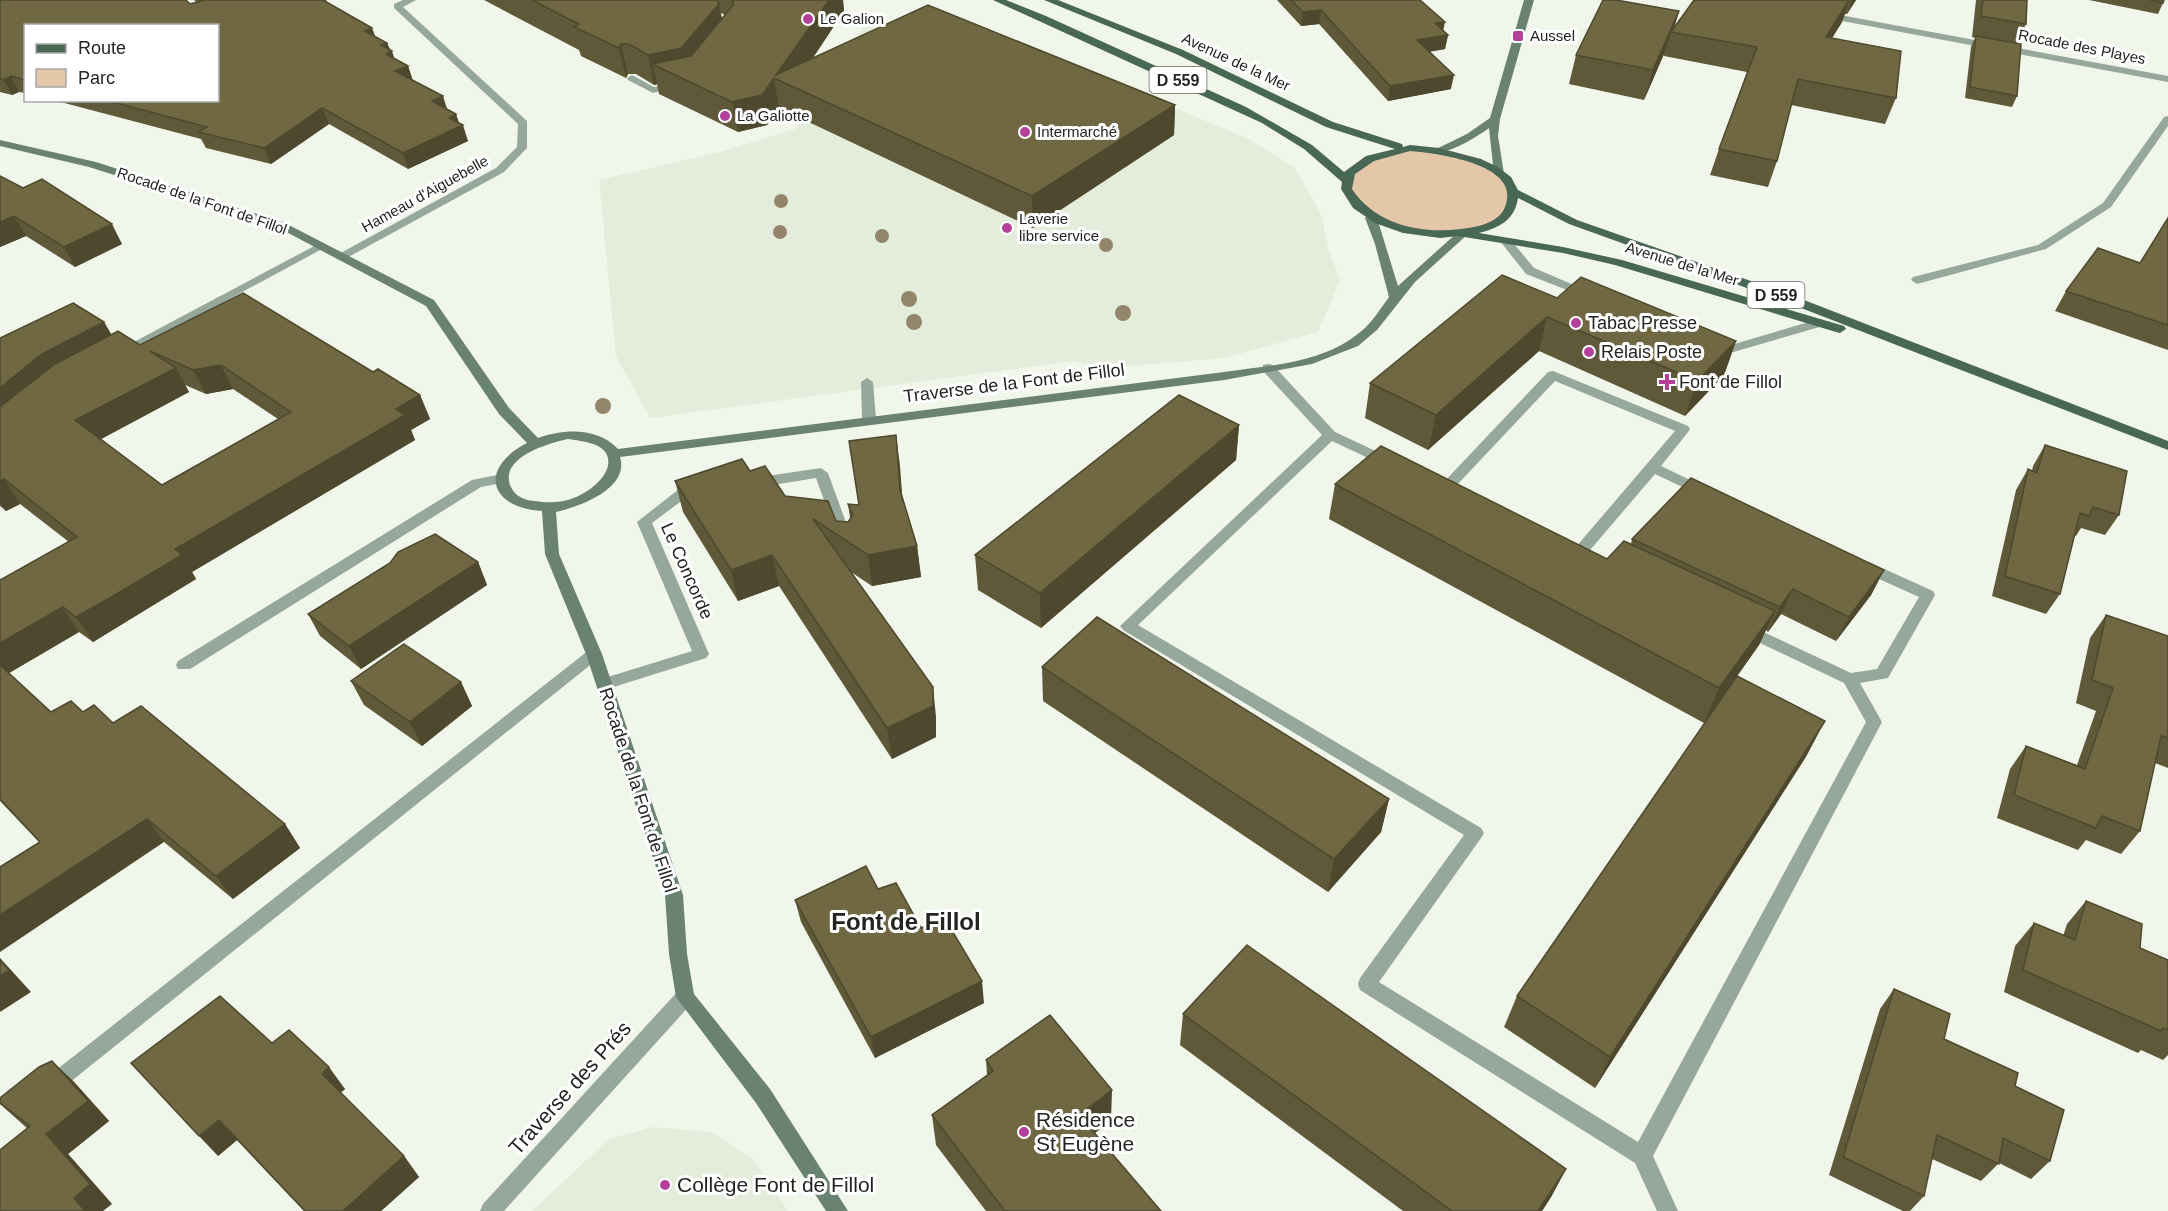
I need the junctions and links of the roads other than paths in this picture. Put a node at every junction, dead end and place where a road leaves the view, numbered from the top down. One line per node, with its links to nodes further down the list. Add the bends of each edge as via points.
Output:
1 (411, 0): 21 (street, Hameau d'Aiguebelle, via 397,6 523,123 522,148 500,170)
2 (998, 0): 15 (main road, D 559, via 1299,139)
3 (1049, 0): 12 (main road, Avenue de la Mer / D 559, via 1220,71 1326,123 1377,142)
4 (1529, 0): 9 (street)
5 (1810, 12): 7 (street, Rocade des Playes)
6 (632, 78): 8 (street, via 652,90)
7 (2168, 79)
8 (691, 82)
9 (1495, 119): 13 (street, via 1471,136); 14 (street, via 1493,136)
10 (2168, 119): 22 (street, via 2107,206 2042,247)
11 (0, 143): 20 (street, Rocade de la Font de Fillol, via 99,166 280,225)
12 (1410, 148): 13 (main road); 15 (main road, via 1367,158 1353,168)
13 (1439, 150): 14 (main road, via 1473,159)
14 (1500, 174): 16 (main road)
15 (1346, 180): 17 (main road, via 1347,193 1356,207)
16 (1512, 192): 18 (main road, via 1512,206 1504,219); 27 (main road, Avenue de la Mer / D 559, via 1573,222 1787,298)
17 (1371, 218): 18 (main road, via 1419,234); 23 (street)
18 (1462, 234): 19 (main road, Avenue de la Mer); 23 (street, Traverse de la Font de Fillol)
19 (1506, 241): 24 (street, via 1530,272); 25 (main road, Avenue de la Mer, via 1618,262)
20 (320, 246): 21 (street, Rocade de la Font de Fillol); 28 (street)
21 (340, 257): 33 (street, Rocade de la Font de Fillol, via 429,303 504,411)
22 (1917, 280)
23 (1395, 297): 29 (street, Traverse de la Font de Fillol, via 1382,319 1355,343 1316,359)
24 (1597, 297)
25 (1819, 323): 26 (street, via 1730,349); 27 (main road, Avenue de la Mer)
26 (1707, 340)
27 (1923, 352): 34 (main road, Avenue de la Mer / D 559)
28 (105, 361)
29 (1268, 368): 31 (street, Traverse de la Font de Fillol); 32 (street)
30 (867, 382): 31 (street)
31 (869, 419): 35 (street, Traverse de la Font de Fillol)
32 (1330, 435): 37 (street); 54 (street, via 1128,626 1475,833 1367,984)
33 (536, 443): 35 (street, via 584,436 597,440); 38 (street, via 512,459)
34 (2168, 446)
35 (614, 454): 43 (street, via 613,475 596,493 570,505)
36 (1653, 468): 41 (street, via 1683,429 1553,375 1440,486); 42 (street); 45 (street)
37 (1403, 469)
38 (502, 479): 43 (street, via 512,498 525,505); 49 (street, via 477,483)
39 (741, 484): 44 (street, via 821,473)
40 (707, 489): 51 (street, Le Concorde, via 684,492 644,522 701,654)
41 (1466, 498)
42 (1717, 498)
43 (549, 508): 48 (street, Rocade de la Font de Fillol, via 552,554)
44 (848, 547)
45 (1580, 552)
46 (1854, 561): 50 (street, via 1928,595 1882,674)
47 (1731, 623): 50 (street)
48 (594, 654): 51 (street, Rocade de la Font de Fillol); 53 (street)
49 (184, 665)
50 (1850, 679): 54 (street, via 1874,722)
51 (603, 684): 52 (street, Rocade de la Font de Fillol, via 674,896)
52 (685, 998): 55 (street, Traverse des Prés); 56 (street, Rocade de la Font de Fillol, via 763,1096)
53 (62, 1077)
54 (1642, 1156): 57 (street)
55 (490, 1211)
56 (838, 1211)
57 (1668, 1211)

